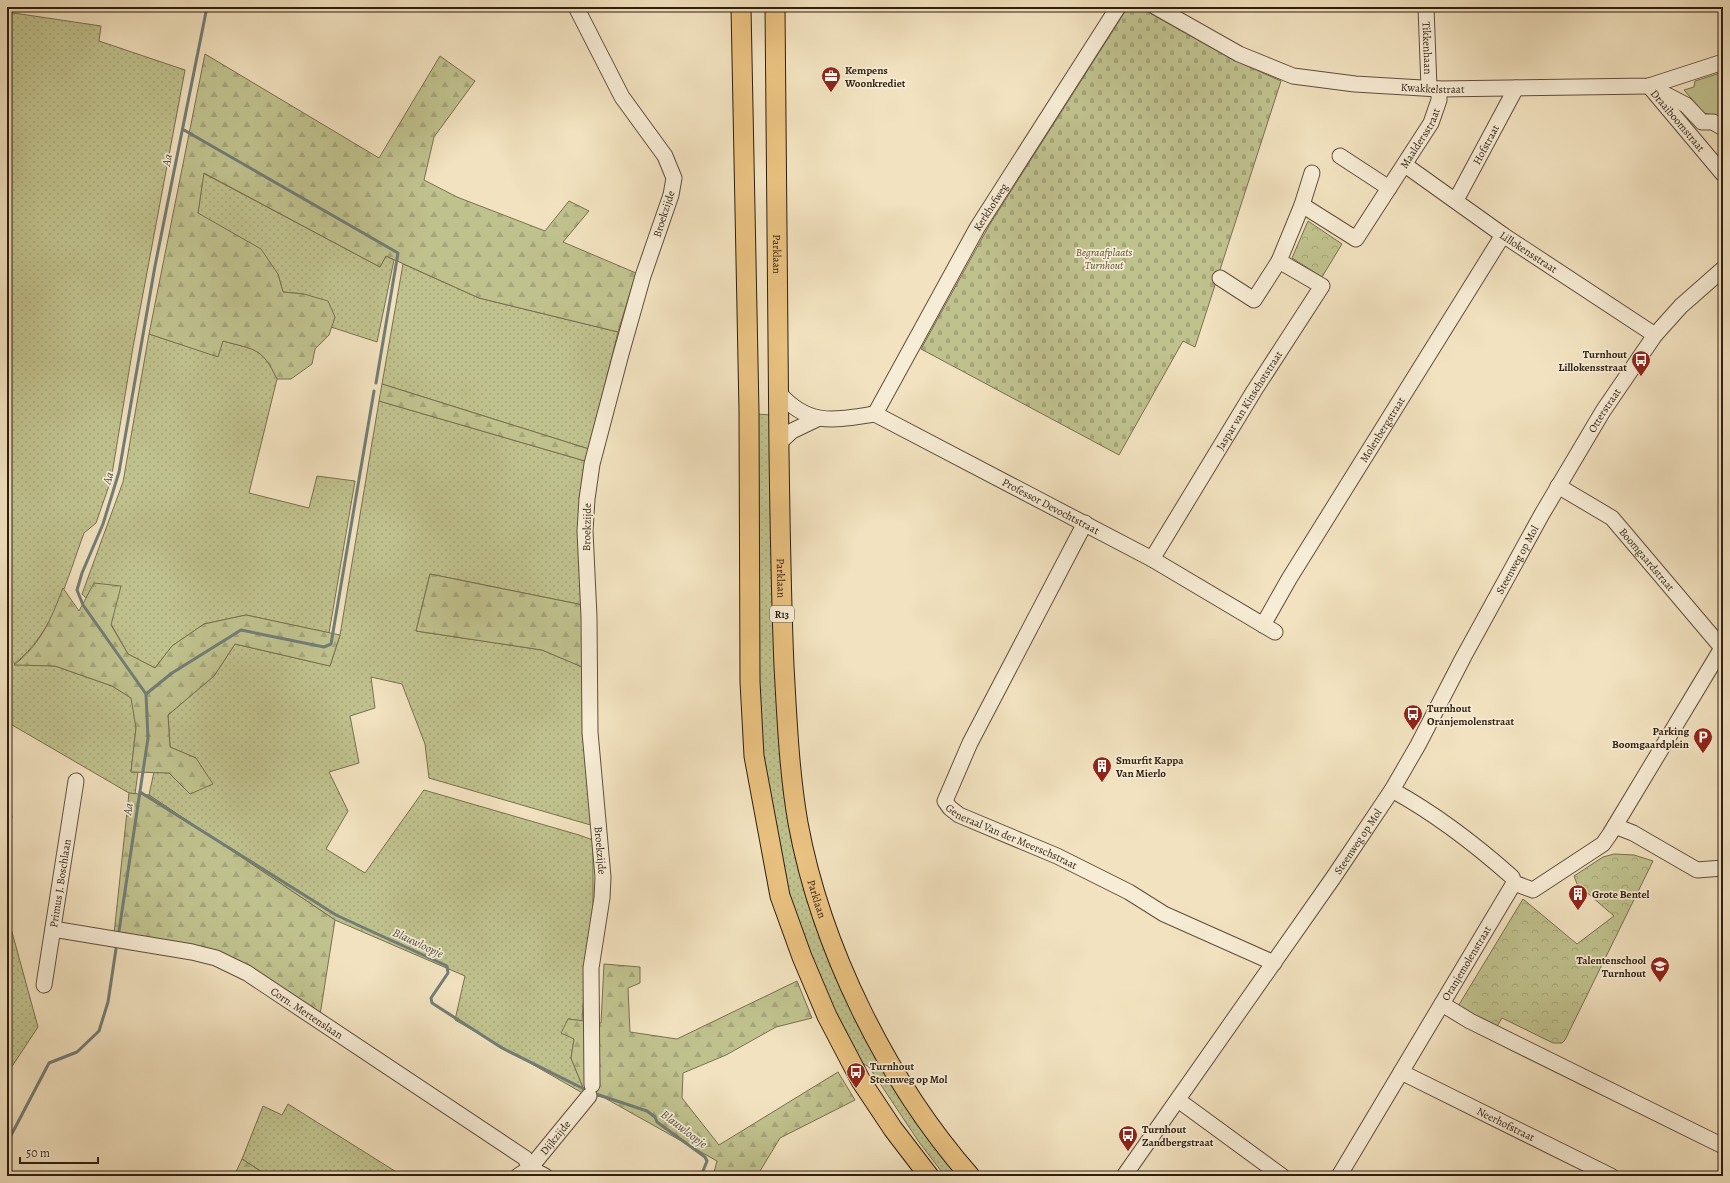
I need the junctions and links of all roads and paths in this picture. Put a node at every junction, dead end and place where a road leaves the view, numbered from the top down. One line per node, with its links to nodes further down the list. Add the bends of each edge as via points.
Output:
1 (576, 7): 43 (street, Broekzijde, via 622,97 665,156 674,178 671,195 643,276 621,354 592,464 586,506 590,732 603,877 590,968)
2 (741, 7): 48 (main road, via 750,682 754,756 780,896 802,957 827,1016 860,1081 893,1130)
3 (775, 7): 24 (main road, Parklaan / R13)
4 (1118, 7): 25 (street, Kerkhofweg, via 977,228)
5 (1156, 7): 10 (street, Kwakkelstraat, via 1239,54 1293,76 1355,84)
6 (1426, 7): 10 (street, Tikkenhaan)
7 (1723, 62): 8 (street, Kwakkelstraat)
8 (1649, 86): 9 (street, Kwakkelstraat); 11 (street, via 1686,105 1702,122 1713,122); 15 (street, Draaiboomstraat)
9 (1516, 88): 10 (street, Kwakkelstraat); 17 (street, Hofstraat)
10 (1434, 89): 13 (street, Maaldersstraat, via 1439,100 1431,123)
11 (1723, 128)
12 (1340, 156): 16 (street)
13 (1405, 165): 16 (street, Maaldersstraat); 17 (street, Lillokensstraat)
14 (1312, 173): 18 (street)
15 (1723, 174)
16 (1391, 186): 18 (street, via 1356,239)
17 (1456, 200): 19 (street, Lillokensstraat)
18 (1302, 205): 20 (street)
19 (1503, 236): 23 (street, Lillokensstraat); 31 (street, Molenbergstraat, via 1289,579)
20 (1279, 261): 22 (street, via 1254,300); 30 (street, Jaspar van Kinschotstraat, via 1322,286 1254,391)
21 (1723, 269): 23 (street, Otterstraat, via 1681,306)
22 (1220, 278)
23 (1655, 335): 28 (street, Otterstraat, via 1603,411)
24 (778, 393): 26 (street, via 793,407); 27 (main road, Parklaan / R13)
25 (875, 414): 26 (street); 29 (street, Professor Devochtstraat)
26 (816, 418): 27 (street, via 792,431)
27 (779, 443): 49 (main road, Parklaan / R13, via 781,588 788,756 799,826 815,890 833,945 856,998 900,1084 947,1150)
28 (1558, 486): 32 (street, Boomgaardstraat, via 1612,518); 34 (street, Steenweg op Mol)
29 (1085, 523): 30 (street, Professor Devochtstraat); 39 (street, Generaal Van der Meerschstraat, via 967,748 945,801 960,815 1069,862 1129,892 1164,914)
30 (1152, 558): 31 (street, Professor Devochtstraat)
31 (1269, 628)
32 (1723, 649): 35 (street, Boomgaardstraat)
33 (76, 781): 38 (street, Primus J. Boschlaan)
34 (1392, 790): 37 (street, via 1416,804 1476,848 1512,878); 39 (street, Steenweg op Mol)
35 (1615, 826): 36 (street, via 1633,833 1697,870); 37 (street, Boomgaardstraat, via 1603,844 1539,887 1533,890)
36 (1723, 868)
37 (1514, 883): 41 (street, Oranjemolenstraat)
38 (52, 929): 40 (street, Primus J. Boschlaan); 46 (street, Corn. Mertenslaan, via 192,952 216,958 247,973 525,1158)
39 (1274, 963): 44 (street, Steenweg op Mol)
40 (44, 985)
41 (1442, 1004): 42 (street, Oranjemolenstraat); 45 (street, via 1470,1021)
42 (1401, 1072): 52 (street, Oranjemolenstraat); 53 (street, Neerhofstraat)
43 (590, 1091): 46 (street, Dijkzijde)
44 (1178, 1100): 50 (street, Steenweg op Mol); 51 (street)
45 (1723, 1146)
46 (524, 1172): 47 (street)
47 (546, 1176)
48 (929, 1176)
49 (970, 1176)
50 (1124, 1176)
51 (1282, 1176)
52 (1339, 1176)
53 (1611, 1176)

